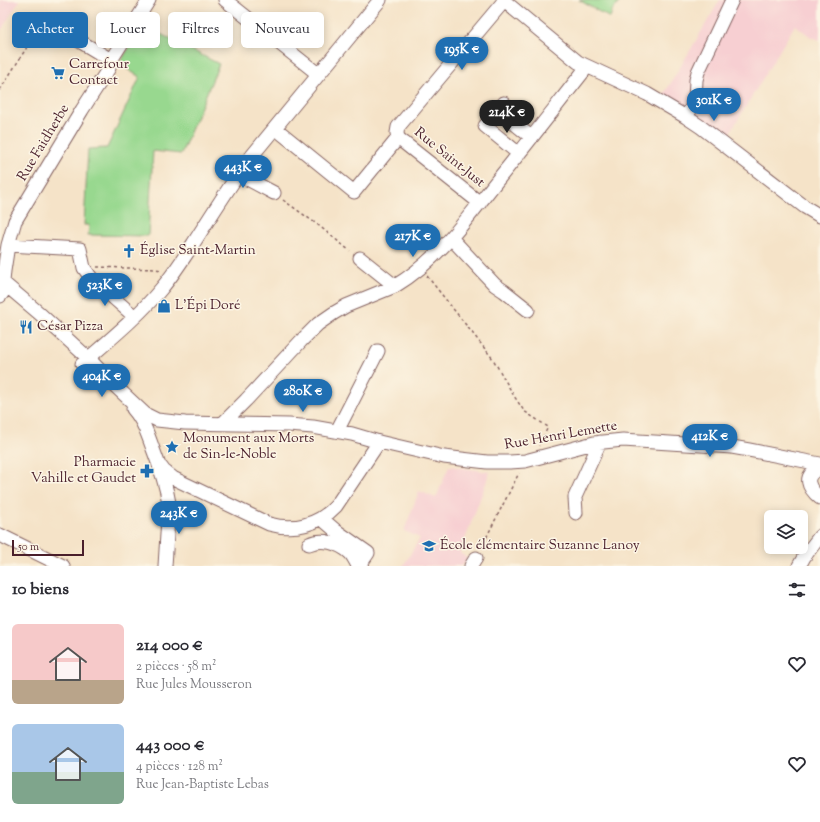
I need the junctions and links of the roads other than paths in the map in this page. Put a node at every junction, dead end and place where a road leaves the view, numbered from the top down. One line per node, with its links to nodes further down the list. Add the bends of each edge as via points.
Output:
1 (225, 0): 9 (street)
2 (380, 0): 9 (street)
3 (732, 0): 10 (street, via 698,72 695,102)
4 (504, 1): 8 (street); 13 (street, via 398,127)
5 (144, 2): 7 (street, Rue Faidherbe)
6 (88, 46): 7 (street)
7 (111, 60): 20 (street, Rue Faidherbe, via 109,68 18,215)
8 (587, 67): 10 (street, via 647,94); 12 (street)
9 (318, 74): 11 (street)
10 (686, 117): 18 (street, via 805,208)
11 (275, 128): 13 (street, via 354,192); 15 (street)
12 (531, 137): 14 (street); 14 (street, via 501,107 485,126)
13 (398, 138): 17 (street, Rue Saint-Just)
14 (519, 154): 17 (street)
15 (238, 174): 16 (street); 25 (street, via 172,276)
16 (274, 193)
17 (480, 203): 19 (street)
18 (820, 216)
19 (450, 238): 22 (street, via 409,278); 24 (street, via 495,285)
20 (8, 245): 23 (street, Rue Faidherbe); 25 (street, via 80,249 88,273)
21 (360, 258): 22 (street)
22 (395, 286): 30 (street, via 346,306 318,324)
23 (1, 288): 27 (street)
24 (528, 310)
25 (135, 317): 27 (street)
26 (378, 351): 31 (street)
27 (85, 361): 28 (street); 29 (street, via 145,414)
28 (139, 418): 29 (street, via 149,424); 34 (street)
29 (167, 424): 30 (street, Rue Henri Lemette); 32 (street, via 298,429); 34 (street, via 154,436)
30 (222, 424): 31 (street, Rue Henri Lemette, via 289,425)
31 (337, 431): 32 (street, Rue Henri Lemette)
32 (379, 442): 33 (street, Rue Henri Lemette, via 473,461 503,463 531,460); 41 (street, via 341,501)
33 (600, 442): 35 (street, Rue Henri Lemette, via 631,440 722,446); 40 (street, via 575,498)
34 (152, 445): 36 (street)
35 (818, 465): 38 (street, via 808,481 811,489)
36 (160, 466): 37 (street, via 167,474); 39 (street)
37 (187, 485): 39 (street, via 172,492); 41 (street, via 275,526 297,527)
38 (820, 498)
39 (169, 503): 46 (street)
40 (576, 513)
41 (321, 518): 47 (street, via 368,553)
42 (0, 535): 45 (street)
43 (820, 536): 48 (street)
44 (309, 544): 47 (street, via 324,541 336,545 350,553)
45 (63, 566)
46 (165, 566)
47 (359, 566)
48 (799, 566)

